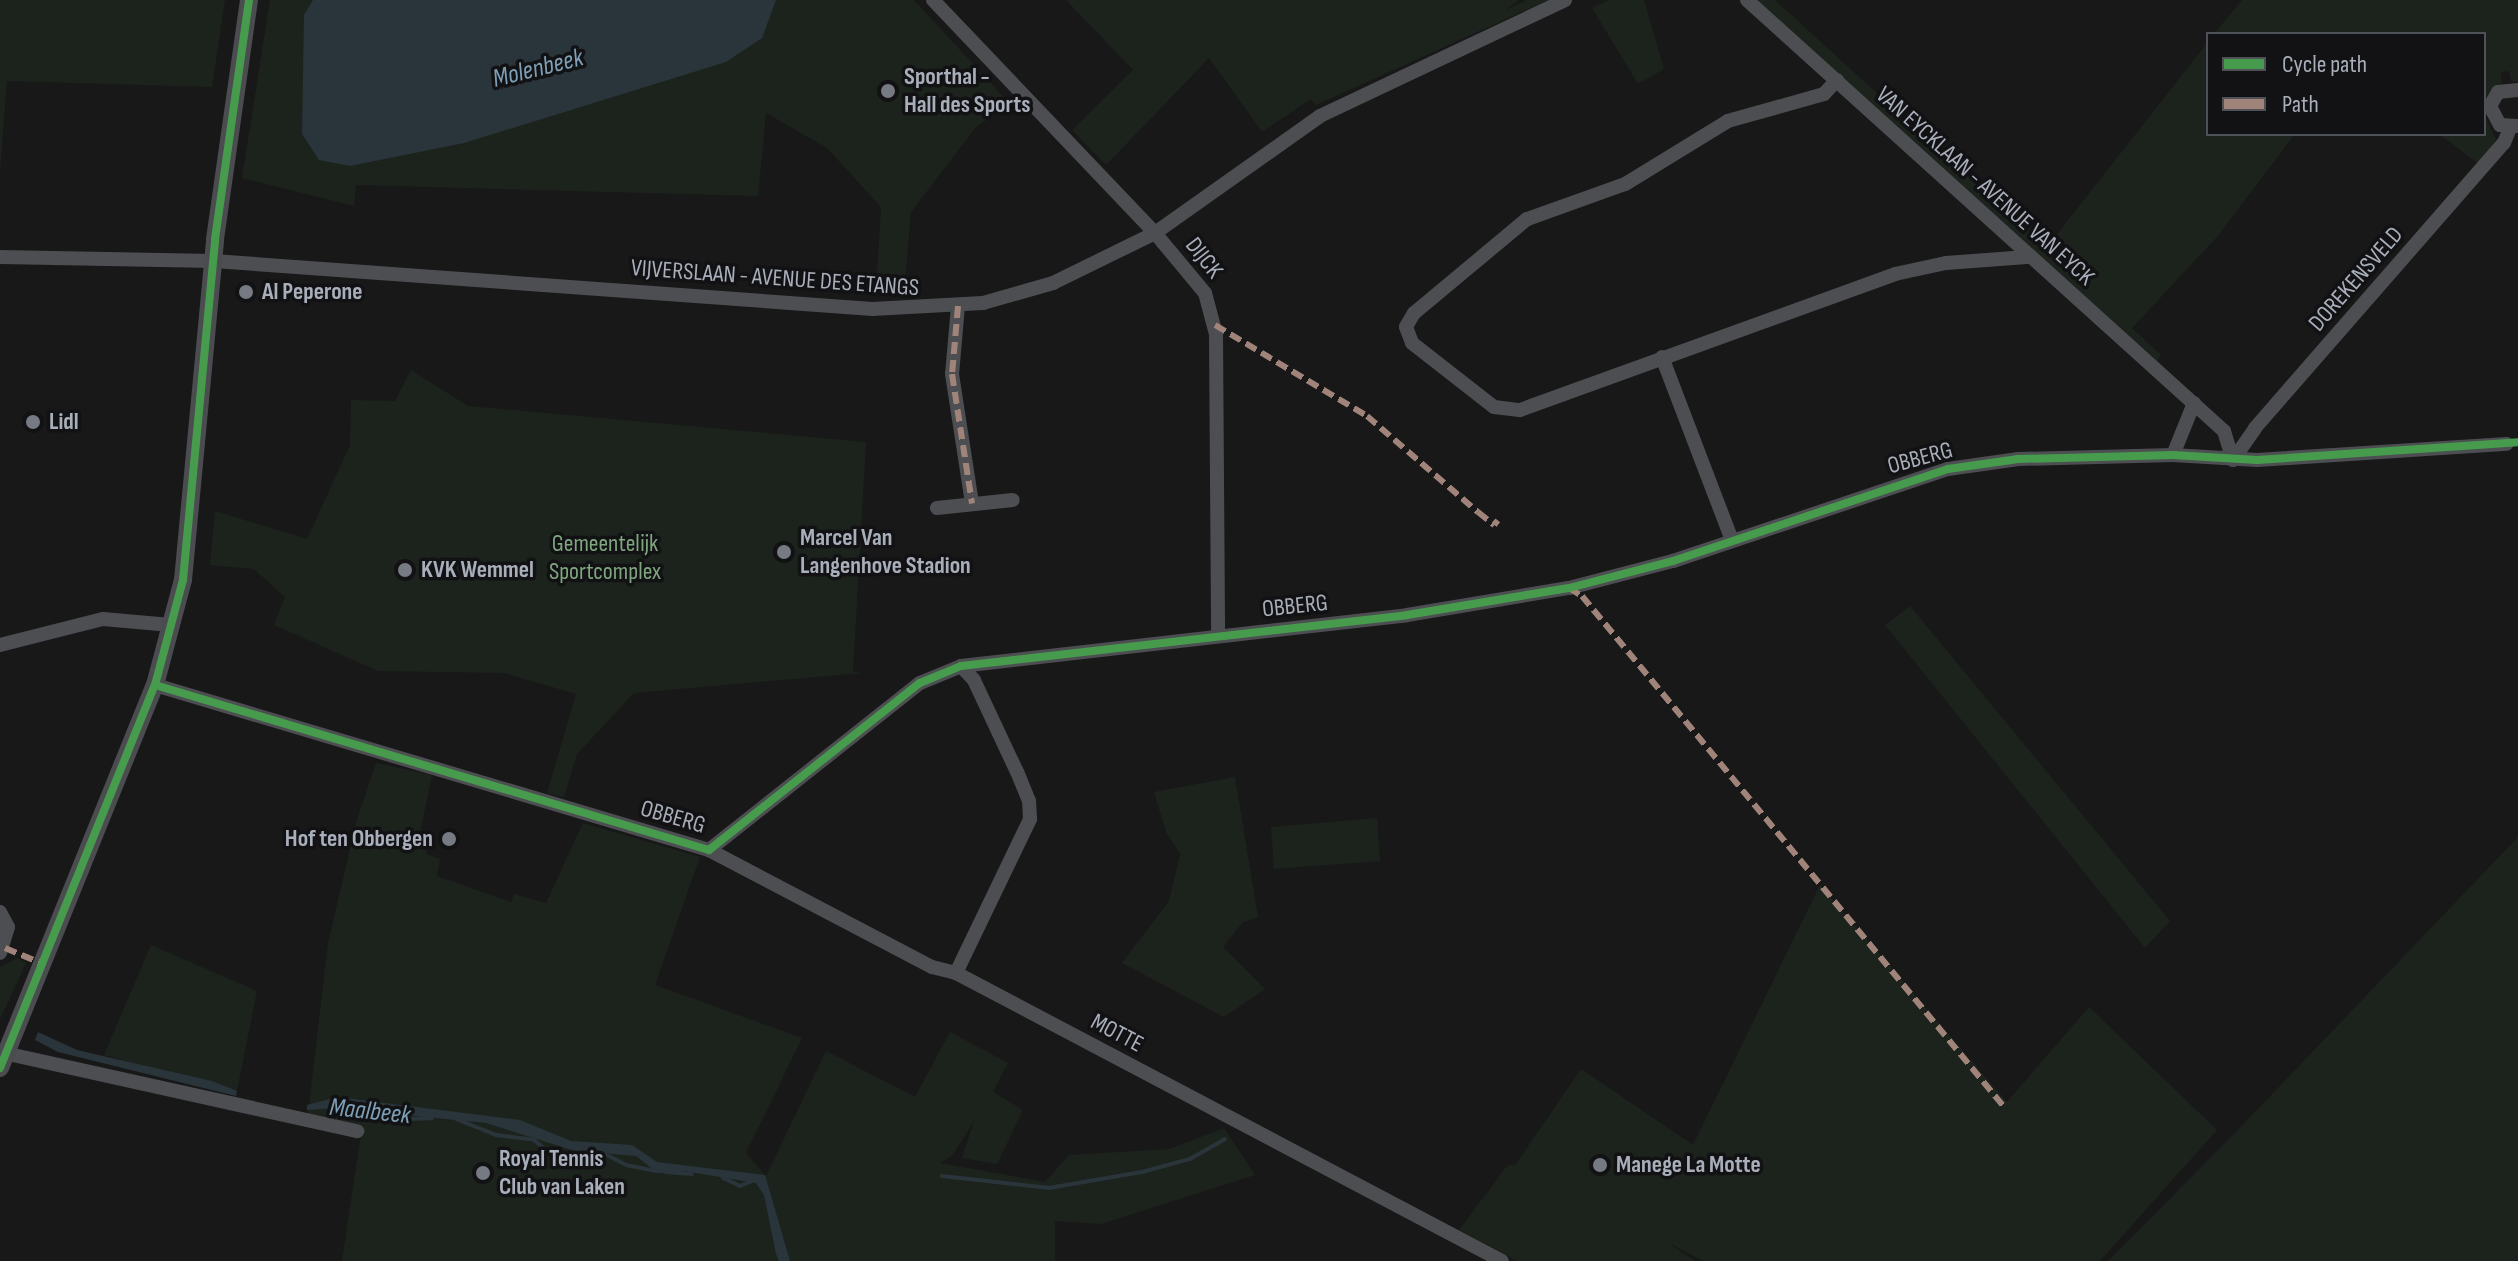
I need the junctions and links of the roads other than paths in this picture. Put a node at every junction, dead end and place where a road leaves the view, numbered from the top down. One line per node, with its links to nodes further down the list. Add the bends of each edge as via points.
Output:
1 (249, 0): 11 (main road, via 230,111)
2 (933, 0): 8 (street, DIJCK)
3 (1565, 0): 8 (street, VIJVERSLAAN - AVENUE DES ETANGS, via 1320,116)
4 (1747, 0): 5 (street, VAN EYCKLAAN - AVENUE VAN EYCK)
5 (1837, 80): 10 (street, VAN EYCKLAAN - AVENUE VAN EYCK); 13 (street, via 1824,94 1728,121 1625,184 1527,219 1414,313 1406,327 1412,343 1494,407 1520,410)
6 (2518, 90): 7 (street, DOREKENSVELD, via 2498,92 2490,106 2495,122)
7 (2514, 127): 17 (street, DOREKENSVELD)
8 (1155, 233): 12 (street, VIJVERSLAAN - AVENUE DES ETANGS, via 1034,291); 23 (street, DIJCK, via 1205,293 1216,334)
9 (0, 257): 11 (street, VIJVERSLAAN - AVENUE DES ETANGS)
10 (2027, 257): 13 (street, via 1946,263 1895,274); 14 (street, VAN EYCKLAAN - AVENUE VAN EYCK)
11 (214, 261): 12 (street, VIJVERSLAAN - AVENUE DES ETANGS, via 872,309); 22 (main road, via 190,542)
12 (958, 306): 19 (street, via 952,374)
13 (1662, 357): 21 (street)
14 (2194, 403): 16 (street); 17 (street, VAN EYCKLAAN - AVENUE VAN EYCK, via 2224,431)
15 (2506, 444): 17 (street, OBBERG)
16 (2173, 455): 17 (street, OBBERG); 21 (street, OBBERG, via 2018,459 1948,469)
17 (2233, 460)
18 (1013, 500): 19 (street)
19 (972, 503): 20 (street)
20 (937, 508)
21 (1732, 540): 23 (street, OBBERG, via 1636,571 1492,603)
22 (171, 625): 24 (street, via 103,619); 26 (main road)
23 (1218, 634): 25 (street, OBBERG)
24 (0, 645)
25 (961, 666): 27 (street, OBBERG, via 920,683); 30 (street, via 974,680 1017,772 1030,819)
26 (155, 685): 27 (street, OBBERG); 31 (main road)
27 (709, 850): 30 (street, MOTTE, via 932,967)
28 (0, 912): 29 (street, via 8,927)
29 (0, 953)
30 (956, 973): 33 (street, MOTTE)
31 (2, 1058): 32 (street)
32 (357, 1131)
33 (1502, 1261)

